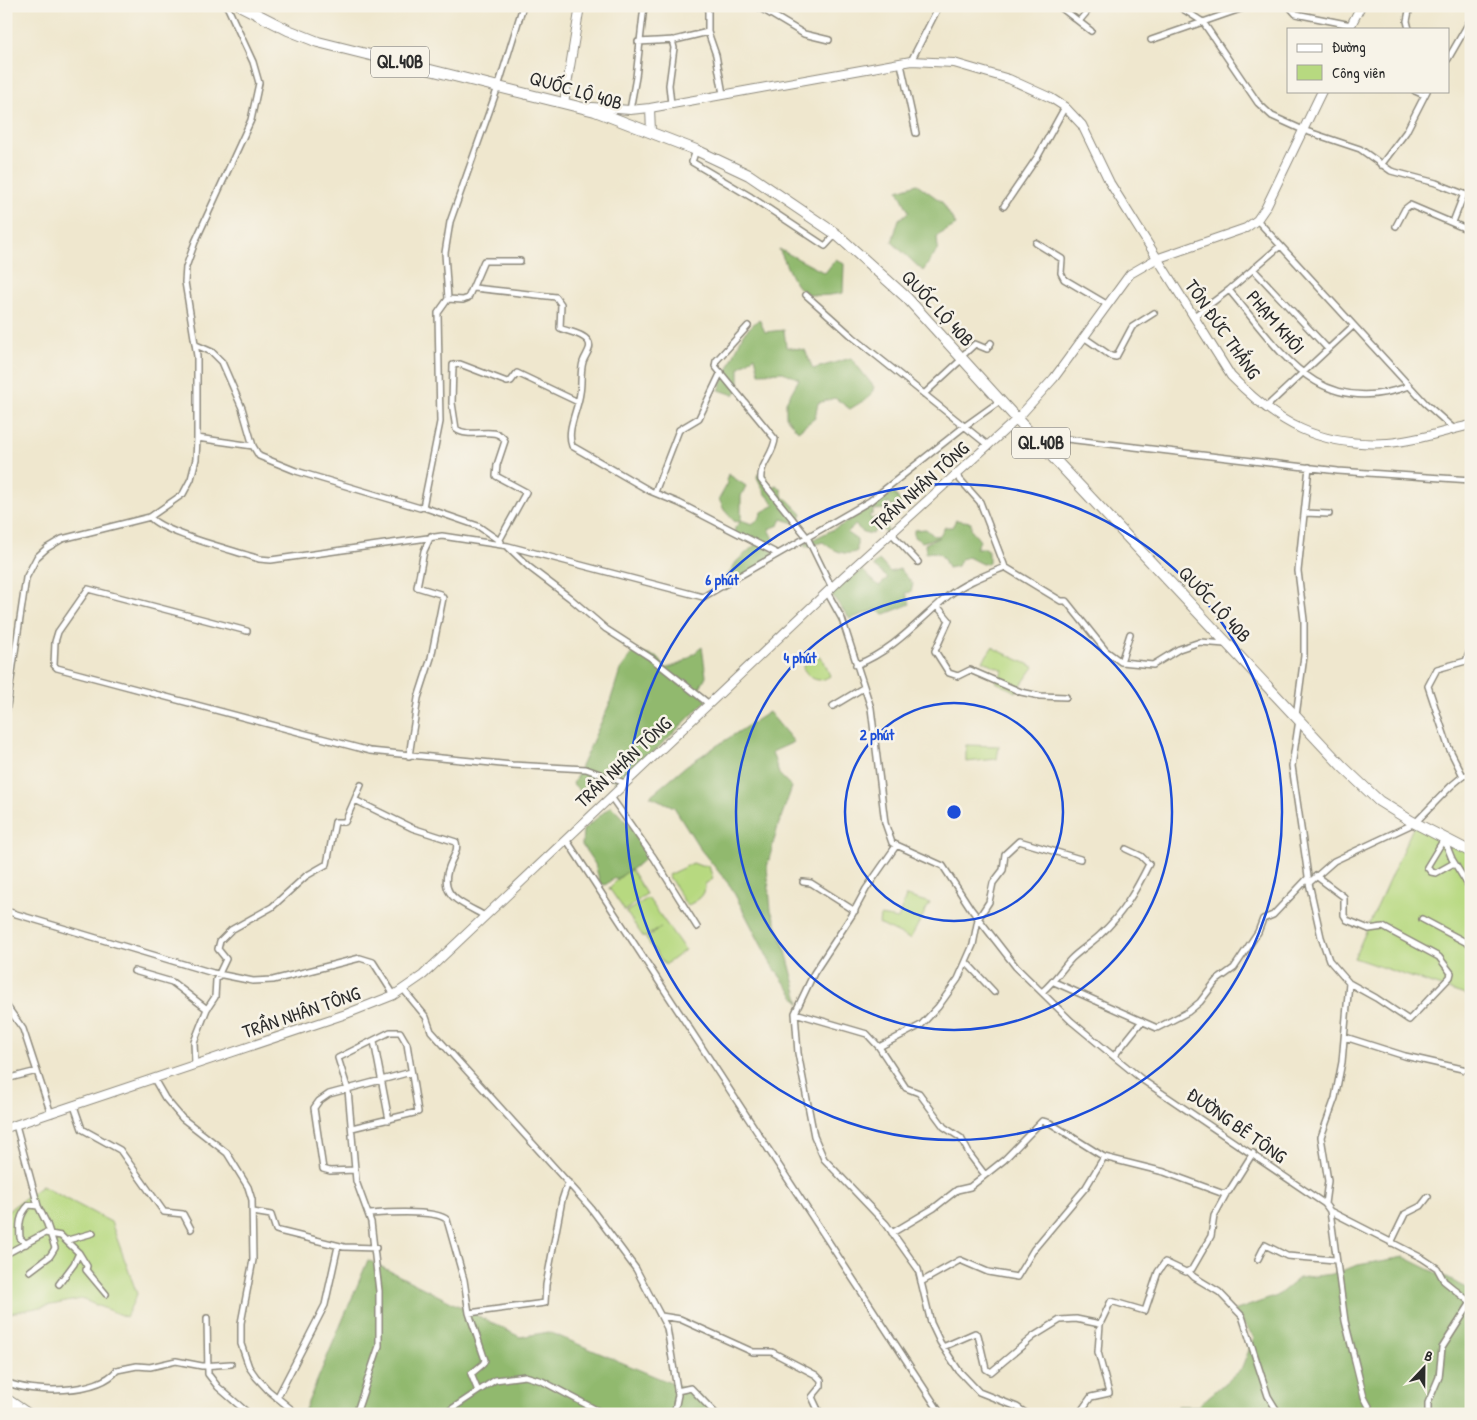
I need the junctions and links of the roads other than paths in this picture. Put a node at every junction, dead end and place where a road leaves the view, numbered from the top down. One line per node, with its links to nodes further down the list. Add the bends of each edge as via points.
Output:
1 (227, 6): 72 (street, via 253,62 259,83 251,120 188,259 184,282)
2 (241, 6): 34 (highway, QUỐC LỘ 40B / QL.40B, via 318,42)
3 (523, 6): 34 (street)
4 (580, 6): 38 (street)
5 (644, 6): 28 (street)
6 (708, 6): 24 (street)
7 (757, 6): 26 (street, via 804,34)
8 (939, 6): 32 (street)
9 (1059, 6): 19 (street)
10 (1092, 6): 19 (street)
11 (1178, 6): 20 (street)
12 (1248, 6): 20 (street)
13 (1272, 6): 14 (street)
14 (1281, 6)
15 (1289, 6): 21 (street, via 1296,14)
16 (1361, 6): 21 (street)
17 (1410, 6): 22 (street)
18 (1471, 19): 30 (street)
19 (1080, 20): 23 (street)
20 (1203, 22): 27 (street); 43 (street, via 1258,103 1272,116)
21 (1350, 27)
22 (1409, 28)
23 (1091, 31)
24 (708, 32): 25 (street); 37 (street)
25 (672, 40): 28 (street); 39 (street)
26 (829, 40)
27 (1151, 40)
28 (638, 42): 42 (street)
29 (1450, 46): 30 (street)
30 (1454, 49): 31 (street)
31 (1450, 56)
32 (911, 61): 33 (street, TÔN ĐỨC THẮNG); 40 (street, TÔN ĐỨC THẮNG, via 954,63 1009,79)
33 (901, 64): 37 (street, TÔN ĐỨC THẮNG); 45 (street)
34 (498, 86): 38 (highway, QUỐC LỘ 40B / QL.40B); 64 (street, via 450,222 445,253)
35 (1322, 92): 43 (street)
36 (1426, 93): 47 (street, via 1406,132)
37 (723, 94): 39 (street, TÔN ĐỨC THẮNG)
38 (564, 104): 42 (street, TÔN ĐỨC THẮNG); 44 (highway, QUỐC LỘ 40B / QL.40B, via 596,111)
39 (671, 104): 41 (street, TÔN ĐỨC THẮNG)
40 (1065, 107): 50 (street, via 1038,156); 58 (street, TÔN ĐỨC THẮNG, via 1082,124 1110,183)
41 (650, 108): 42 (street, TÔN ĐỨC THẮNG); 44 (street)
42 (630, 110)
43 (1303, 130): 47 (street, via 1353,145); 51 (street)
44 (651, 132): 46 (highway, QUỐC LỘ 40B / QL.40B)
45 (916, 133)
46 (696, 150): 55 (highway, QUỐC LỘ 40B / QL.40B, via 748,175); 55 (street, via 692,162 826,246)
47 (1381, 165): 48 (street)
48 (1464, 194): 49 (street); 52 (street)
49 (1471, 197)
50 (1004, 206)
51 (1257, 220): 57 (street); 58 (street, TRẦN NHÂN TÔNG, via 1246,228)
52 (1453, 222): 53 (street, via 1408,205); 54 (street)
53 (1396, 226)
54 (1471, 231)
55 (836, 234): 74 (highway, QUỐC LỘ 40B / QL.40B, via 907,298)
56 (1036, 242): 65 (street, via 1062,259 1064,279)
57 (1280, 246): 60 (street); 69 (street)
58 (1156, 259): 65 (street, TRẦN NHÂN TÔNG, via 1130,274); 67 (street, TÔN ĐỨC THẮNG)
59 (520, 261): 61 (street, via 484,261)
60 (1253, 269): 62 (street); 73 (street)
61 (474, 288): 64 (street, via 466,299); 80 (street, via 558,299 561,304 560,328 582,336 590,345 583,363)
62 (1229, 290): 67 (street); 76 (street, PHẠM KHÔI)
63 (806, 295): 78 (street)
64 (448, 299): 94 (street, via 438,313 440,422)
65 (1108, 305): 70 (street, TRẦN NHÂN TÔNG)
66 (1154, 313): 70 (street, via 1132,327 1116,357)
67 (1193, 317): 81 (street, TÔN ĐỨC THẮNG, via 1231,376)
68 (748, 326): 75 (street, via 716,361 715,366)
69 (1353, 326): 73 (street); 77 (street)
70 (1084, 338): 82 (street, TRẦN NHÂN TÔNG)
71 (991, 343): 74 (street, via 985,349 976,344)
72 (196, 345): 87 (street); 88 (street, via 212,352 222,362 242,408)
73 (1328, 349): 76 (street)
74 (962, 358): 78 (street); 79 (highway, QUỐC LỘ 40B / QL.40B)
75 (721, 372): 93 (street, via 699,418 679,430); 100 (street, via 775,439 761,471 761,480)
76 (1302, 373): 77 (street, PHẠM KHÔI, via 1320,386 1353,393 1384,394); 81 (street)
77 (1409, 386): 85 (street)
78 (924, 394): 84 (street)
79 (1000, 401): 82 (highway, QUỐC LỘ 40B / QL.40B); 84 (street)
80 (578, 402): 93 (street, via 570,440 572,446); 101 (street, via 517,372 507,382 460,364 453,366 452,403 456,429 470,434 492,432 504,437 496,476 526,492)
81 (1266, 408): 85 (street, TÔN ĐỨC THẮNG, via 1298,428 1344,441 1389,442)
82 (1017, 419): 86 (highway, QUỐC LỘ 40B / QL.40B); 89 (street, TRẦN NHÂN TÔNG)
83 (1471, 425): 85 (street, TÔN ĐỨC THẮNG)
84 (965, 426): 89 (street); 100 (street, via 870,501)
85 (1454, 429)
86 (1032, 435): 90 (street); 110 (highway, QUỐC LỘ 40B / QL.40B)
87 (198, 438): 88 (street); 97 (street, via 196,459 187,487)
88 (253, 446): 94 (street, via 259,456 282,466)
89 (989, 446): 91 (street, TRẦN NHÂN TÔNG)
90 (1309, 467): 92 (street); 95 (street)
91 (956, 475): 98 (street, TRẦN NHÂN TÔNG); 105 (street, via 980,502)
92 (1471, 480)
93 (655, 492): 103 (street)
94 (424, 507): 101 (street, via 473,524)
95 (1305, 513): 96 (street); 119 (street, via 1298,571 1304,620 1304,656)
96 (1329, 514)
97 (150, 517): 99 (street, via 174,530 259,559 271,560); 118 (street, via 62,539 37,557 26,578)
98 (892, 534): 104 (street); 106 (street, TRẦN NHÂN TÔNG)
99 (431, 536): 102 (street); 120 (street, via 424,551 417,587 440,594 443,602 418,698)
100 (807, 537): 103 (street); 106 (street)
101 (499, 541): 102 (street)
102 (506, 546): 103 (street, via 700,597 715,592); 116 (street, via 606,629 651,658)
103 (778, 554)
104 (918, 562)
105 (1005, 567): 107 (street, via 958,589); 112 (street, via 1066,601 1106,650)
106 (830, 590): 113 (street); 116 (street, TRẦN NHÂN TÔNG)
107 (938, 606): 113 (street, via 889,647); 115 (street, via 949,620 935,652 949,673 958,676 970,670 1021,692)
108 (247, 631): 120 (street, via 88,589 58,632 54,665 347,746)
109 (1130, 634): 112 (street)
110 (1228, 644): 112 (street, via 1200,642 1179,649 1153,665); 119 (highway, QUỐC LỘ 40B / QL.40B)
111 (1471, 648): 122 (street, via 1466,661 1437,669 1428,686 1448,746)
112 (1121, 662)
113 (856, 665): 114 (street)
114 (864, 688): 117 (street); 130 (street, via 871,708 885,823)
115 (1066, 697)
116 (709, 704): 123 (street, TRẦN NHÂN TÔNG)
117 (833, 706)
118 (6, 713)
119 (1297, 718): 127 (highway, QUỐC LỘ 40B / QL.40B, via 1379,801); 136 (street, via 1292,766)
120 (410, 756): 123 (street, via 586,768)
121 (1471, 774): 122 (street)
122 (1463, 776): 127 (street)
123 (625, 783): 125 (street, TRẦN NHÂN TÔNG)
124 (361, 785): 126 (street)
125 (611, 797): 128 (street, TRẦN NHÂN TÔNG); 144 (street)
126 (355, 800): 141 (street, via 412,828 456,842 456,851 445,875 446,886 454,897); 148 (street, via 345,822 335,822 328,864 308,874 272,907 240,924 220,941 218,949 226,958)
127 (1415, 823): 129 (highway, QUỐC LỘ 40B / QL.40B); 135 (street, via 1334,861)
128 (566, 839): 141 (street, TRẦN NHÂN TÔNG); 231 (street)
129 (1444, 839): 132 (highway, QUỐC LỘ 40B / QL.40B); 134 (street); 134 (street, via 1427,867 1436,873)
130 (896, 846): 139 (street, via 868,885); 142 (street, ĐƯỜNG BÊ TÔNG, via 943,866)
131 (1126, 849): 149 (street, via 1142,856 1149,864 1145,872 1123,911 1069,961)
132 (1471, 852)
133 (1080, 859): 142 (street, via 1019,841 1005,854 989,902)
134 (1454, 863): 138 (street)
135 (1316, 876): 136 (street); 150 (street, via 1344,897 1347,920 1369,929 1383,927 1439,957 1451,973 1409,1020)
136 (1309, 881): 150 (street, via 1329,960); 158 (street, via 1272,915 1263,919 1234,968 1216,981 1200,1002 1157,1028)
137 (803, 882): 139 (street, via 811,883)
138 (1471, 890)
139 (855, 910): 157 (street, via 814,973)
140 (6, 911): 148 (street)
141 (485, 916): 151 (street, TRẦN NHÂN TÔNG, via 440,960)
142 (978, 919): 146 (street); 152 (street, ĐƯỜNG BÊ TÔNG, via 1016,967)
143 (1422, 919): 145 (street)
144 (698, 927)
145 (1471, 945)
146 (966, 962): 153 (street); 161 (street, via 948,993 921,1025)
147 (134, 971): 156 (street, via 172,982)
148 (218, 974): 154 (street, via 253,981 273,980 360,958 373,962); 156 (street, via 215,997)
149 (1054, 982): 152 (street); 158 (street)
150 (1349, 983): 159 (street)
151 (403, 989): 154 (street, TRẦN NHÂN TÔNG); 181 (street, via 426,1018 431,1031)
152 (1042, 991): 162 (street, ĐƯỜNG BÊ TÔNG, via 1071,1021)
153 (994, 992)
154 (394, 995): 163 (street, TRẦN NHÂN TÔNG)
155 (6, 1005): 164 (street, via 23,1029)
156 (207, 1008): 163 (street, via 194,1042)
157 (795, 1013): 161 (street, via 867,1034); 191 (street, via 798,1053 814,1136 824,1159)
158 (1142, 1021): 162 (street)
159 (1345, 1037): 165 (street, via 1405,1056); 184 (street, via 1335,1098 1321,1137 1328,1181)
160 (374, 1041): 166 (street, via 394,1030 400,1032 407,1044); 169 (street); 170 (street, via 339,1057)
161 (879, 1047): 180 (street, via 906,1088 919,1093 944,1127 961,1138)
162 (1114, 1056): 177 (street, ĐƯỜNG BÊ TÔNG, via 1144,1081)
163 (196, 1066): 168 (street, TRẦN NHÂN TÔNG)
164 (37, 1071): 167 (street); 172 (street)
165 (1471, 1071)
166 (411, 1072): 169 (street); 173 (street, via 418,1112)
167 (6, 1079)
168 (154, 1079): 171 (street, TRẦN NHÂN TÔNG); 186 (street, via 182,1118 227,1153 248,1187)
169 (380, 1081): 170 (street); 173 (street)
170 (348, 1090): 176 (street); 179 (street, via 325,1097 314,1108 323,1169)
171 (74, 1106): 172 (street, TRẦN NHÂN TÔNG); 189 (street, via 82,1129 120,1150 164,1212 183,1214)
172 (51, 1114): 174 (street, TRẦN NHÂN TÔNG)
173 (389, 1120): 176 (street)
174 (16, 1124): 175 (street, TRẦN NHÂN TÔNG); 185 (street)
175 (6, 1128)
176 (352, 1128): 179 (street)
177 (1252, 1153): 182 (street); 184 (street, ĐƯỜNG BÊ TÔNG)
178 (1104, 1157): 180 (street, via 1044,1121); 182 (street, via 1164,1172); 204 (street, via 1086,1187 1034,1249 1017,1277 988,1272 960,1260)
179 (355, 1170): 188 (street)
180 (985, 1175): 191 (street)
181 (568, 1182): 208 (street, via 546,1286 546,1303); 209 (street, via 636,1269)
182 (1226, 1194): 203 (street, via 1214,1216 1211,1236)
183 (1428, 1197): 194 (street, via 1421,1206 1404,1214)
184 (1325, 1204): 187 (street, ĐƯỜNG BÊ TÔNG)
185 (38, 1206): 192 (street); 195 (street, via 29,1205 22,1211 20,1238)
186 (253, 1212): 196 (street, via 271,1215 276,1230); 218 (street, via 253,1260 241,1323 241,1344 249,1367)
187 (1330, 1212): 194 (street); 201 (street, ĐƯỜNG BÊ TÔNG)
188 (369, 1214): 197 (street); 208 (street, via 401,1211 445,1218 462,1274)
189 (191, 1229)
190 (93, 1233): 193 (street)
191 (892, 1233): 204 (street, via 918,1269)
192 (50, 1235): 193 (street); 195 (street, via 41,1234); 202 (street, via 54,1251)
193 (68, 1240): 198 (street)
194 (1391, 1243): 207 (street, via 1437,1268 1444,1281)
195 (26, 1244): 199 (street)
196 (338, 1246): 197 (street); 218 (street, via 325,1305)
197 (376, 1248): 225 (street, via 379,1346)
198 (79, 1253): 205 (street); 206 (street, via 86,1270)
199 (6, 1254)
200 (1258, 1259): 201 (street, via 1265,1245 1287,1256)
201 (1335, 1260): 235 (street, ĐƯỜNG BÊ TÔNG, via 1345,1321 1364,1397)
202 (30, 1270)
203 (1189, 1272): 211 (street, via 1165,1262 1158,1272 1145,1311 1110,1302); 234 (street, via 1219,1292 1242,1316 1268,1396)
204 (921, 1282): 212 (street, via 931,1323)
205 (59, 1284)
206 (106, 1294)
207 (1470, 1303): 236 (street, via 1442,1348 1439,1377 1428,1403)
208 (469, 1313): 216 (street, via 485,1360 471,1374)
209 (661, 1316): 217 (street, via 667,1328); 230 (street, via 680,1320 750,1351 772,1352 816,1375 821,1386 812,1397)
210 (207, 1318): 214 (street)
211 (1100, 1324): 212 (street, via 1076,1319 1060,1320 1034,1336 991,1372 986,1369 975,1332); 233 (street, via 1098,1349 1109,1393 1091,1397)
212 (943, 1347): 232 (street, via 979,1392)
213 (231, 1364): 214 (street)
214 (206, 1366): 215 (street, via 176,1361 150,1368 137,1366 117,1370 97,1384 77,1388 28,1388); 223 (street, via 218,1387)
215 (6, 1382)
216 (478, 1391): 226 (street); 227 (street, via 500,1379 525,1376 542,1381)
217 (677, 1391): 228 (street); 229 (street, via 691,1388)
218 (277, 1398): 224 (street)
219 (6, 1399): 222 (highway)
220 (6, 1411): 221 (highway)
221 (10, 1414)
222 (28, 1414)
223 (249, 1414)
224 (296, 1414)
225 (356, 1414)
226 (444, 1414)
227 (604, 1414)
228 (674, 1414)
229 (716, 1414)
230 (820, 1414)
231 (941, 1414)
232 (1027, 1414)
233 (1079, 1414)
234 (1279, 1414)
235 (1373, 1414)
236 (1428, 1414)

